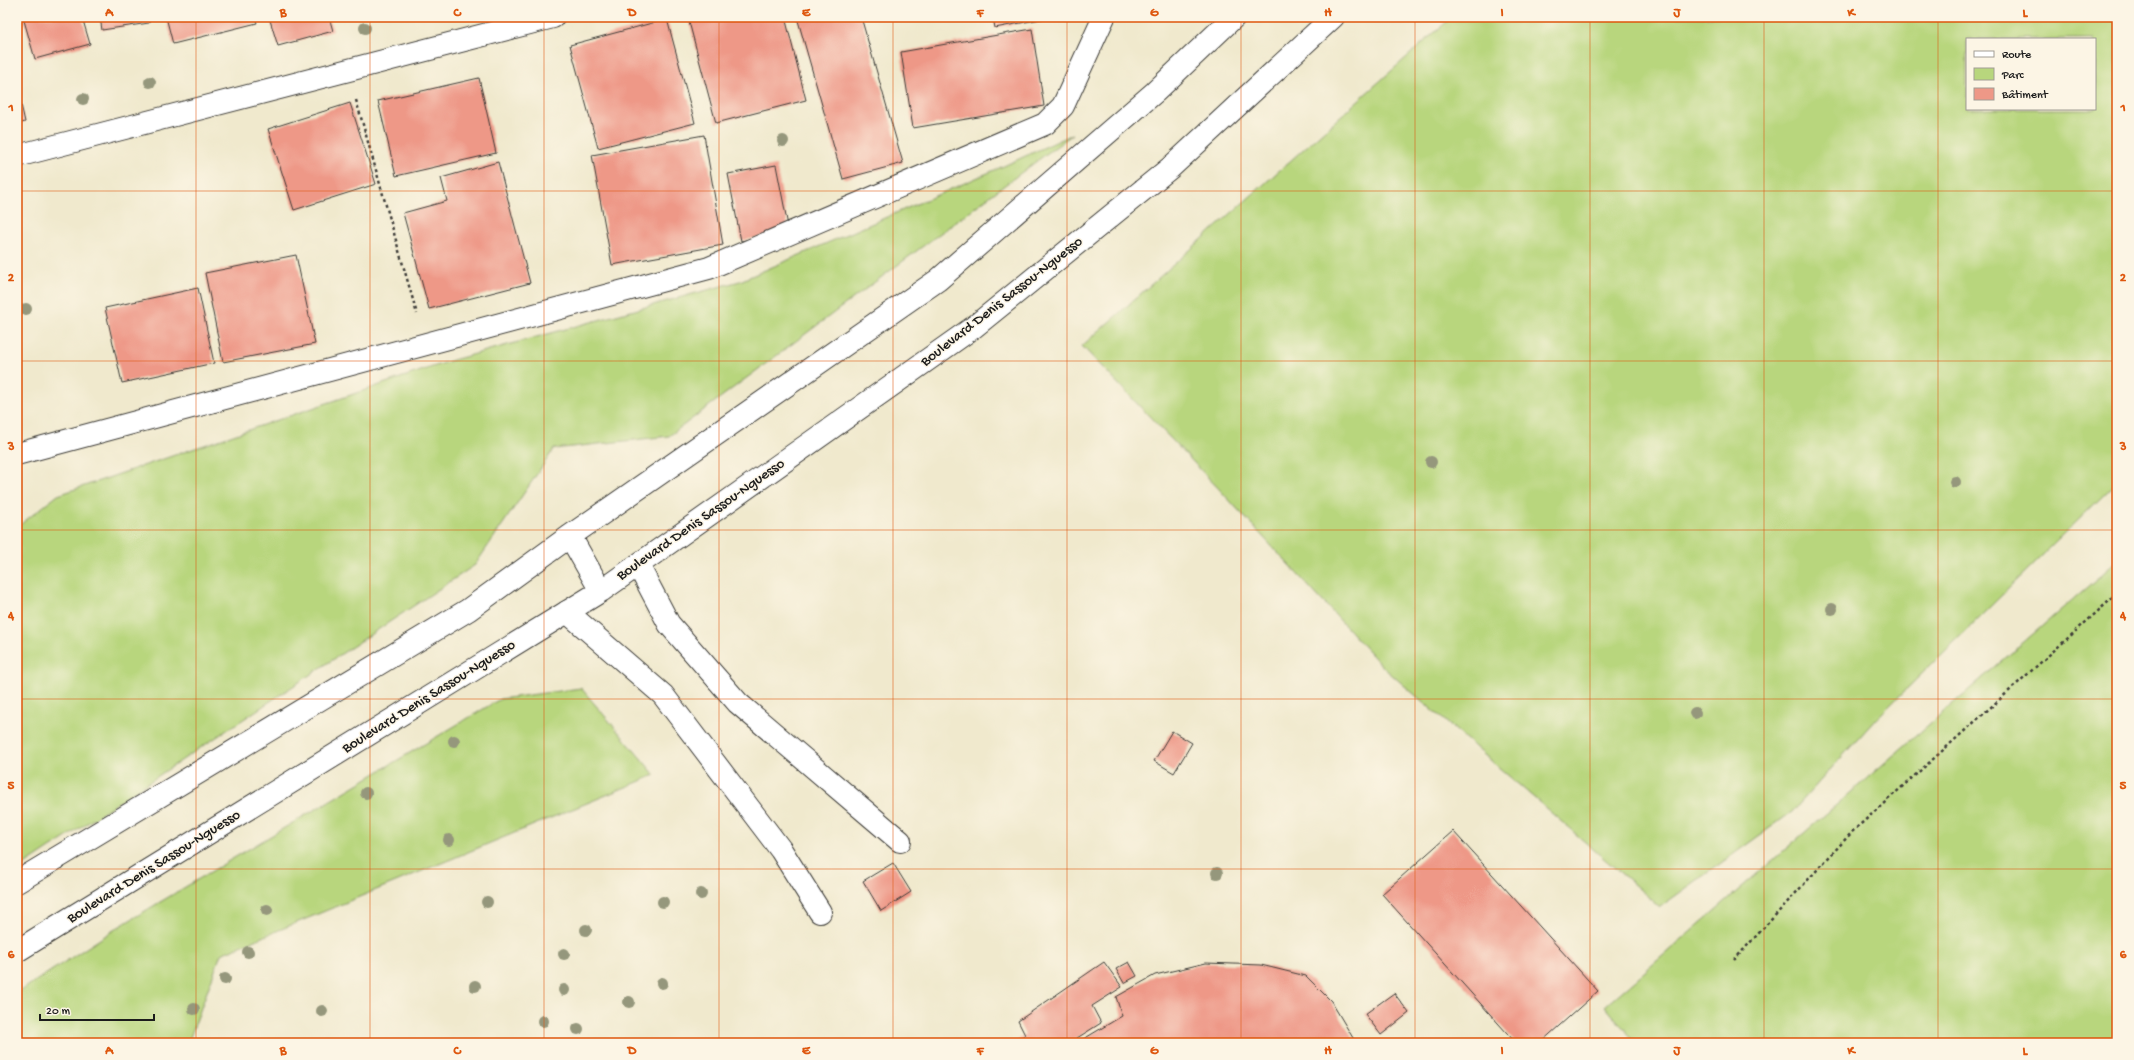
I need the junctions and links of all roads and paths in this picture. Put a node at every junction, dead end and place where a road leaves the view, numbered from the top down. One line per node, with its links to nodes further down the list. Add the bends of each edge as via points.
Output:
1 (553, 17): 5 (main road)
2 (1104, 17): 7 (main road, via 1063,106 1045,124 709,268)
3 (1234, 17): 9 (main road, via 1155,92 938,280)
4 (1333, 17): 10 (main road, Boulevard Denis Sassou-Nguesso, via 1170,168 974,327)
5 (347, 70): 6 (main road); 7 (path)
6 (17, 156)
7 (426, 343): 8 (main road)
8 (17, 454)
9 (570, 536): 11 (main road); 15 (main road, via 468,610)
10 (638, 565): 11 (main road, Boulevard Denis Sassou-Nguesso); 14 (main road, via 669,624 738,703)
11 (601, 591): 13 (main road, Boulevard Denis Sassou-Nguesso)
12 (2117, 594): 18 (path, via 1853,831)
13 (567, 612): 16 (main road, via 662,695 781,850); 17 (main road, Boulevard Denis Sassou-Nguesso)
14 (900, 841)
15 (17, 882)
16 (820, 912)
17 (17, 951)
18 (1734, 960)

